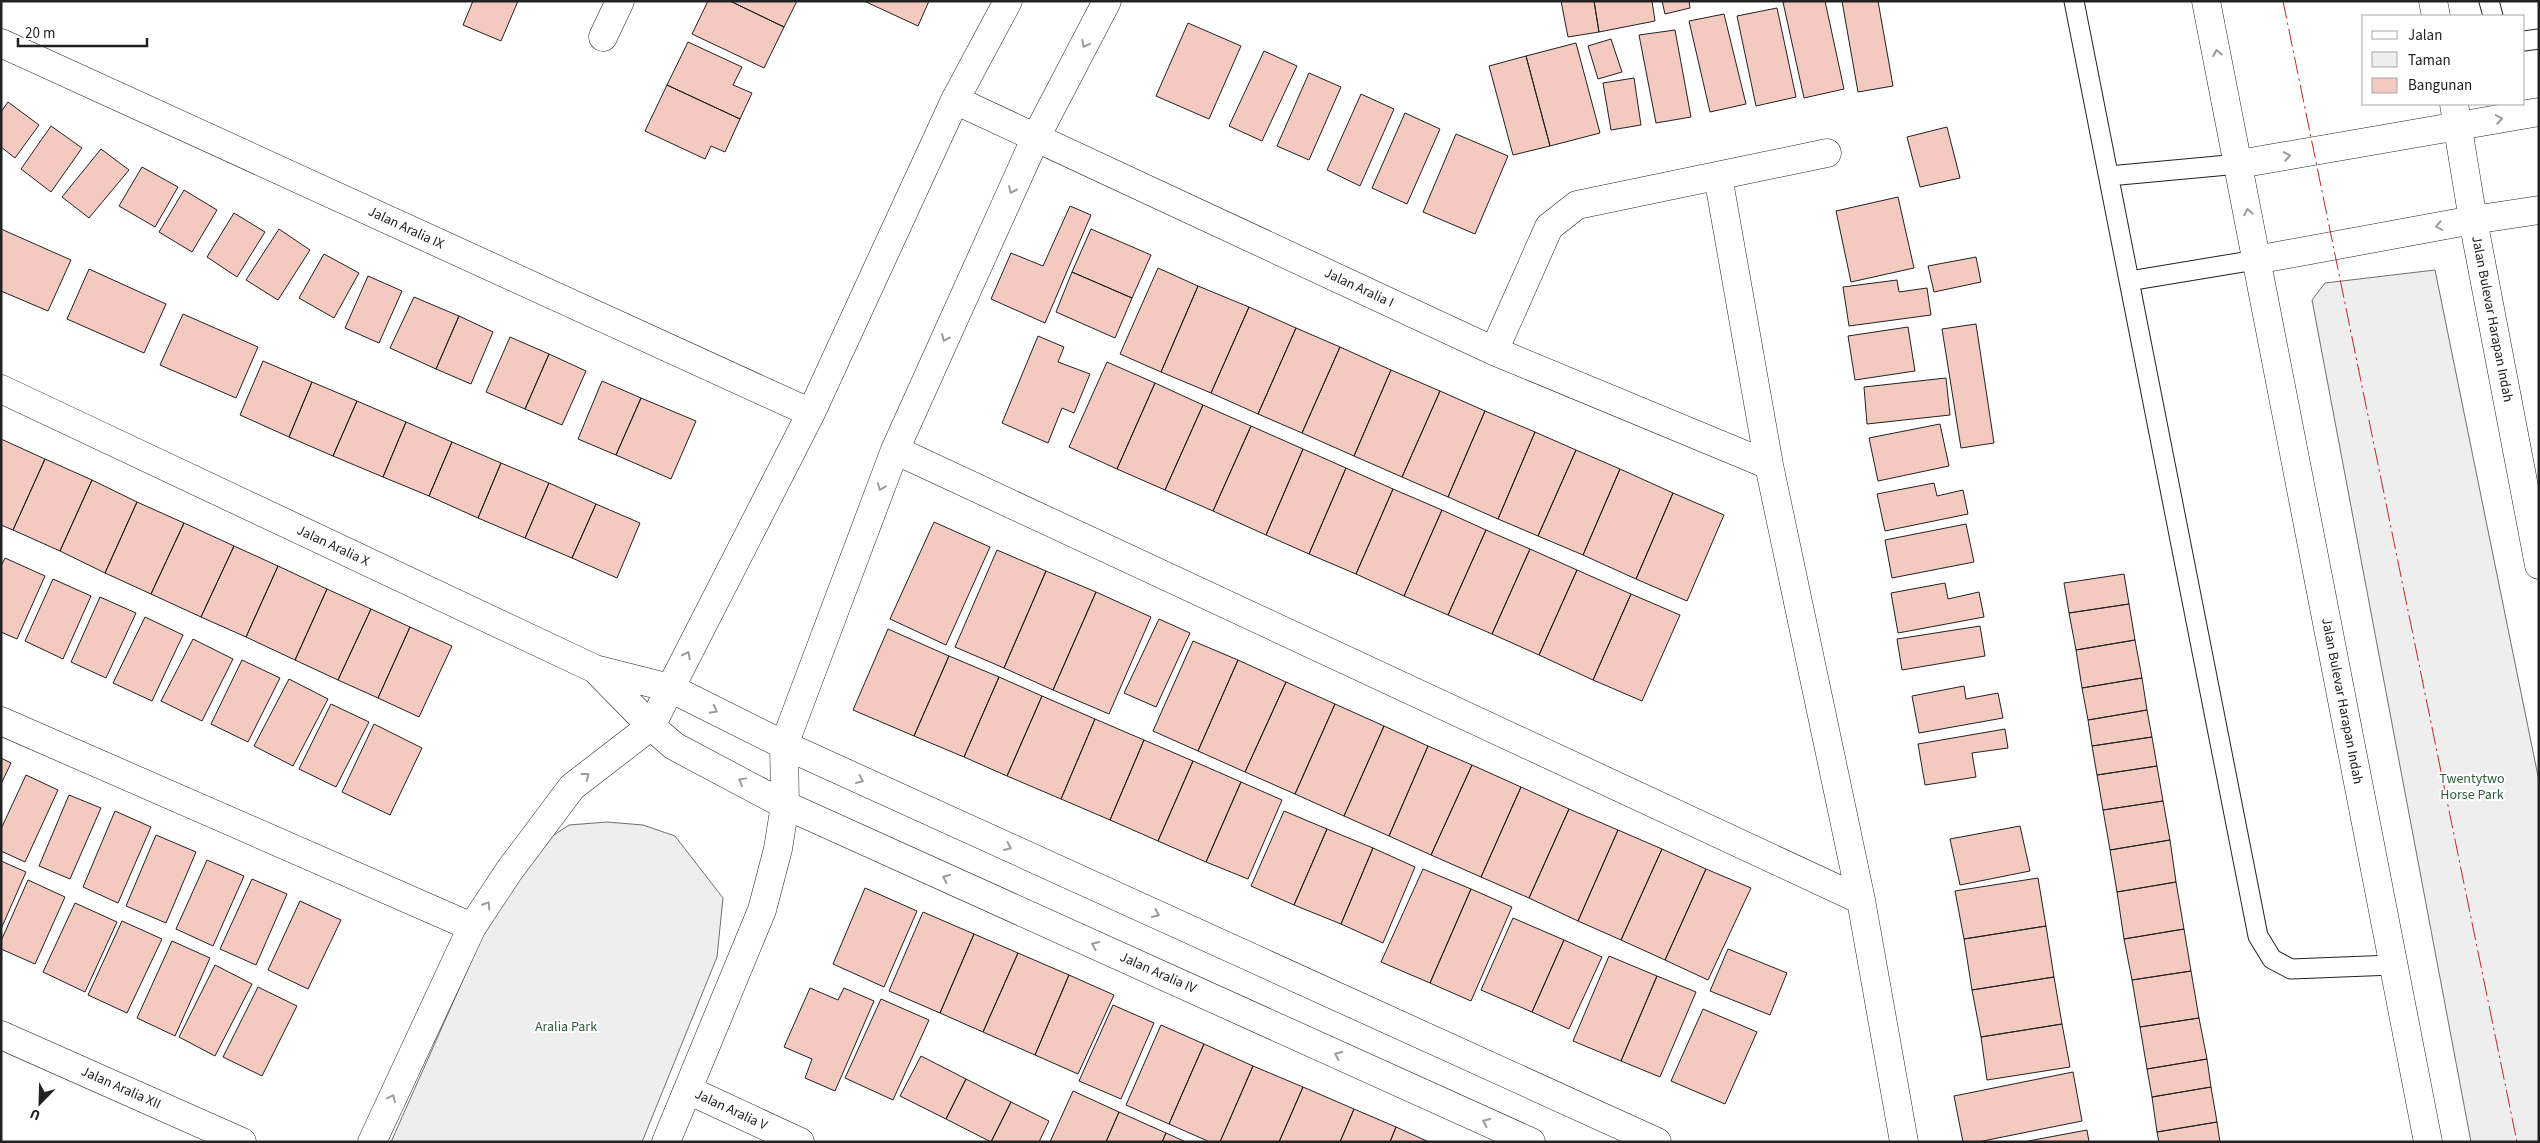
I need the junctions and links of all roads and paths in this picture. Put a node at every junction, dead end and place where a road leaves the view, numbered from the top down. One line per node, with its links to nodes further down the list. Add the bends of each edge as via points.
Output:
1 (620, 1): 10 (street)
2 (1008, 1): 14 (street)
3 (1107, 1): 17 (street, one-way to 17)
4 (2074, 1): 21 (lane)
5 (2206, 1): 19 (street, Jalan Bulevar Harapan Indah, one-way to 5)
6 (2433, 1): 8 (street)
7 (2489, 1): 9 (lane)
8 (2436, 15)
9 (2493, 15)
10 (603, 38)
11 (2539, 39): 12 (lane)
12 (2525, 41)
13 (1, 43): 28 (street, Jalan Aralia IX)
14 (954, 100): 17 (street, Jalan Aralia I); 28 (street)
15 (2539, 112): 16 (street, one-way to 15)
16 (2456, 115): 19 (street, one-way to 16); 23 (street, Jalan Bulevar Harapan Indah)
17 (1036, 137): 26 (street, Jalan Aralia I); 29 (street, one-way to 29)
18 (1827, 153): 20 (street)
19 (2239, 164): 21 (lane); 24 (street, Jalan Bulevar Harapan Indah, one-way to 19)
20 (1718, 176): 26 (street, via 1578,205 1549,227); 30 (street)
21 (2109, 176): 25 (lane)
22 (2539, 210): 23 (street, Jalan Bulevar Harapan Indah)
23 (2473, 220): 24 (street, Jalan Bulevar Harapan Indah, one-way to 24); 31 (street, Jalan Bulevar Harapan Indah)
24 (2256, 260): 25 (lane); 40 (street, Jalan Bulevar Harapan Indah)
25 (2129, 280): 40 (lane, via 2258,936 2272,958 2291,969)
26 (1494, 351): 30 (street, Jalan Aralia I)
27 (1, 389): 32 (street, Jalan Aralia X)
28 (810, 413): 33 (street, one-way to 28)
29 (895, 450): 36 (street, one-way to 36); 38 (street)
30 (1769, 466): 38 (street)
31 (2539, 565)
32 (595, 669): 33 (street, Jalan Aralia X); 35 (street, Jalan Aralia IV)
33 (670, 688): 35 (street); 36 (street, Jalan Aralia X, one-way to 36)
34 (1, 721): 39 (street)
35 (651, 726): 37 (street, Jalan Aralia IV, one-way to 35, via 674,746); 39 (street, one-way to 35, via 572,787)
36 (784, 745): 37 (street); 48 (street, Jalan Aralia X, one-way to 48)
37 (785, 805): 42 (street, via 778,849 762,910); 47 (street, Jalan Aralia IV, one-way to 37)
38 (1861, 900): 49 (street)
39 (472, 927): 44 (street, one-way to 39)
40 (2393, 965): 50 (street, Jalan Bulevar Harapan Indah)
41 (1, 1034): 43 (street, Jalan Aralia XII)
42 (688, 1090): 45 (street); 46 (street, Jalan Aralia V)
43 (242, 1142)
44 (372, 1142)
45 (666, 1142)
46 (800, 1142)
47 (1531, 1142)
48 (1657, 1142)
49 (1904, 1142)
50 (2428, 1142)

